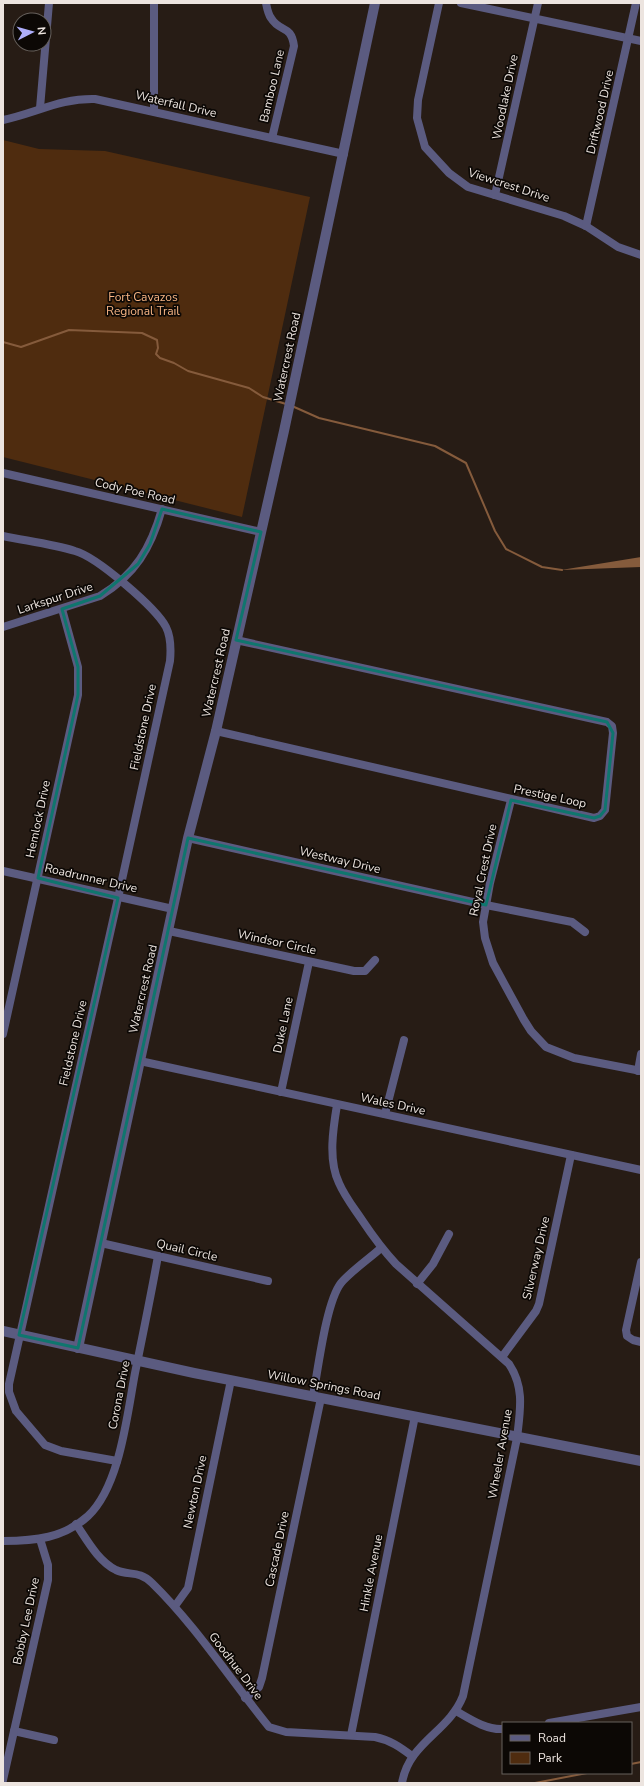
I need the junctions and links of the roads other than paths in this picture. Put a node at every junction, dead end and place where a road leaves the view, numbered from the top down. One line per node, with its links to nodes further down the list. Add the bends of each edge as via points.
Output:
1 (49, 3): 12 (street)
2 (154, 3): 13 (street)
3 (266, 3): 15 (street, Bamboo Lane, via 271,19 288,30 293,37 294,46)
4 (375, 3): 16 (street, Watercrest Road)
5 (440, 3): 17 (street, Viewcrest Drive, via 418,100 416,118 420,134 425,147 449,174 468,187)
6 (461, 3): 9 (street)
7 (538, 3): 9 (street, Woodlake Drive)
8 (636, 3): 10 (street, Driftwood Drive)
9 (534, 19): 10 (street); 17 (street, Woodlake Drive)
10 (629, 39): 11 (street); 18 (street, Driftwood Drive)
11 (641, 41)
12 (40, 108): 13 (street, Waterfall Drive, via 79,98 95,98); 14 (street, Waterfall Drive)
13 (154, 111): 15 (street, Waterfall Drive)
14 (3, 120)
15 (272, 138): 16 (street, Waterfall Drive)
16 (344, 154): 22 (street, Watercrest Road)
17 (496, 195): 18 (street, Viewcrest Drive, via 552,212)
18 (586, 226): 19 (street, Viewcrest Drive, via 618,247)
19 (641, 255)
20 (3, 473): 21 (street, Cody Poe Road)
21 (162, 509): 22 (street, Cody Poe Road); 24 (street, Larkspur Drive, via 150,544 138,564)
22 (261, 532): 27 (street, Watercrest Road)
23 (3, 536): 24 (street, Fieldstone Drive, via 77,551 103,565)
24 (120, 581): 25 (street, Larkspur Drive, via 100,596); 33 (street, Fieldstone Drive, via 155,612 166,626 171,652)
25 (62, 609): 26 (street, Larkspur Drive); 32 (street, Hemlock Drive, via 78,667 78,695)
26 (3, 627)
27 (236, 640): 28 (street, Watercrest Road); 29 (street, Prestige Loop, via 607,722 612,726 605,810 600,816 594,818)
28 (216, 731): 29 (street, Prestige Loop); 30 (street, Watercrest Road)
29 (511, 800): 34 (street, Royal Crest Drive)
30 (188, 838): 34 (street, Westway Drive); 35 (street, Watercrest Road)
31 (3, 871): 32 (street, Roadrunner Drive)
32 (38, 878): 33 (street, Roadrunner Drive); 40 (street, Hemlock Drive)
33 (118, 898): 35 (street, Roadrunner Drive); 58 (street, Fieldstone Drive)
34 (486, 905): 37 (street, Westway Drive, via 572,922); 44 (street, Royal Crest Drive, via 483,922 491,956 513,1001 539,1040 546,1047 574,1058)
35 (174, 909): 36 (street, Watercrest Road)
36 (169, 931): 39 (street, Windsor Circle); 43 (street, Watercrest Road)
37 (585, 932)
38 (375, 960): 39 (street, Windsor Circle, via 365,971)
39 (309, 962): 45 (street, Duke Lane)
40 (3, 1034)
41 (404, 1040): 47 (street)
42 (641, 1054): 44 (street)
43 (140, 1061): 45 (street, Wales Drive); 51 (street, Watercrest Road)
44 (639, 1071)
45 (281, 1092): 46 (street, Wales Drive)
46 (338, 1104): 47 (street, Wales Drive); 52 (street, Wheeler Avenue, via 334,1124 333,1158 338,1182)
47 (385, 1114): 48 (street, Wales Drive)
48 (571, 1155): 49 (street, Wales Drive); 61 (street, Silverway Drive, via 539,1304)
49 (641, 1170)
50 (449, 1234): 56 (street, via 433,1264)
51 (101, 1243): 53 (street, Quail Circle); 60 (street, Watercrest Road)
52 (381, 1248): 56 (street, Wheeler Avenue); 64 (street, Cascade Drive, via 342,1282 335,1294 330,1308)
53 (158, 1256): 55 (street, Quail Circle); 62 (street, Corona Drive)
54 (641, 1262): 59 (street, via 626,1330 627,1336 632,1340)
55 (268, 1281)
56 (417, 1284): 61 (street, Wheeler Avenue)
57 (3, 1331): 58 (street, Willow Springs Road)
58 (19, 1335): 60 (street, Willow Springs Road); 67 (street, Fieldstone Drive, via 8,1392 16,1411 45,1445)
59 (641, 1342)
60 (78, 1348): 62 (street, Willow Springs Road)
61 (502, 1357): 66 (street, Wheeler Avenue, via 514,1372 520,1389)
62 (138, 1360): 63 (street, Willow Springs Road); 67 (street, Corona Drive)
63 (231, 1380): 64 (street, Willow Springs Road); 72 (street, Newton Drive, via 188,1588)
64 (317, 1397): 65 (street, Willow Springs Road); 73 (street, Cascade Drive, via 262,1678 259,1687)
65 (415, 1416): 66 (street, Willow Springs Road); 79 (street, Hinkle Avenue)
66 (516, 1438): 68 (street, Willow Springs Road); 75 (street, Wheeler Avenue, via 464,1696)
67 (117, 1461): 69 (street, Corona Drive, via 103,1497 87,1516)
68 (641, 1461)
69 (76, 1524): 70 (street, Corona Drive, via 64,1533); 72 (street, Goodhue Drive, via 104,1562 117,1571 140,1574)
70 (40, 1539): 71 (street, Corona Drive); 78 (street, Bobby Lee Drive, via 48,1565 48,1580)
71 (3, 1541)
72 (176, 1606): 73 (street, Goodhue Drive)
73 (245, 1698): 79 (street, Goodhue Drive, via 269,1728 286,1732)
74 (641, 1707): 76 (street)
75 (456, 1711): 77 (street, via 495,1730); 81 (street, Wheeler Avenue)
76 (555, 1722)
77 (502, 1729)
78 (14, 1731): 80 (street); 82 (street, Bobby Lee Drive)
79 (351, 1735): 81 (street, Goodhue Drive, via 386,1739)
80 (54, 1740)
81 (412, 1756): 83 (street, Wheeler Avenue)
82 (3, 1780)
83 (402, 1783)

